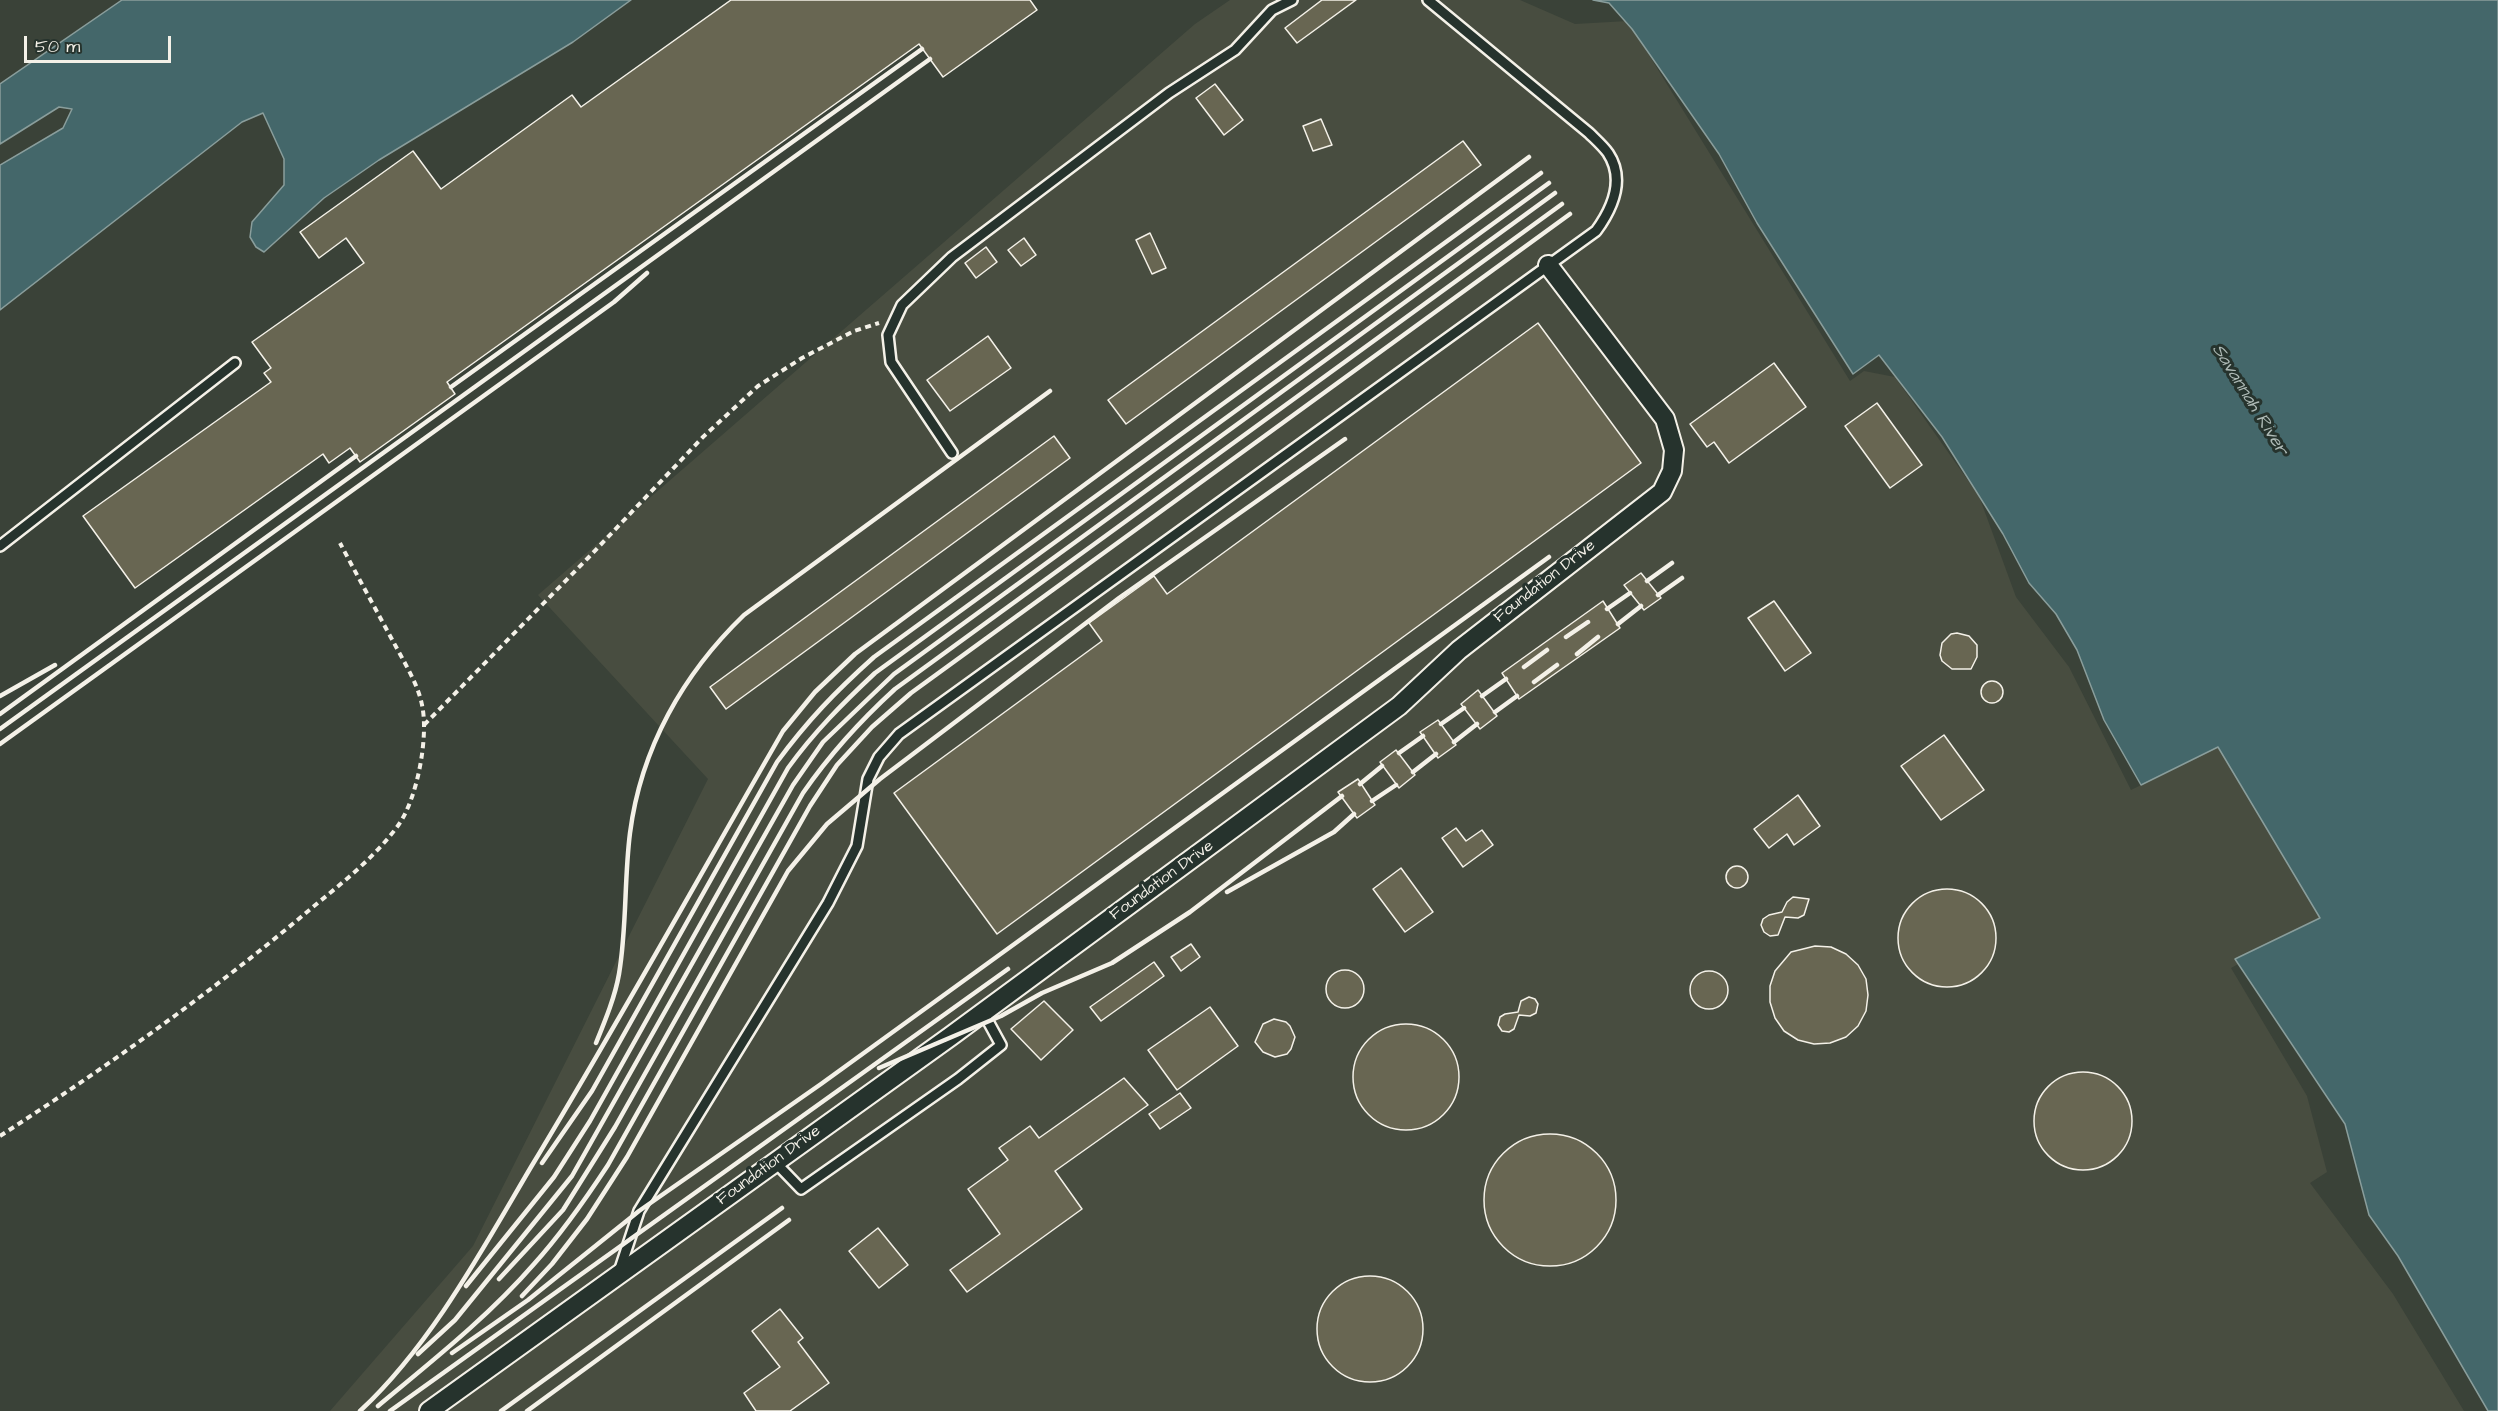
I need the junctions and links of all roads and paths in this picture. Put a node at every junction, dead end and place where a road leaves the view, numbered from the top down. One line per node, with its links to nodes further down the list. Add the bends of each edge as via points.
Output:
1 (1292, 0): 4 (lane, via 1272,10 1235,50 1170,93 952,258 902,305)
2 (1428, 0): 3 (lane, via 1589,133 1609,154 1616,173 1610,211 1596,231)
3 (1548, 265): 10 (street, Foundation Drive, via 1665,419 1674,450 1672,471 1662,492 1459,650 1399,706); 13 (lane, via 899,734 879,757 868,779 857,846 828,903 639,1211)
4 (897, 317): 6 (lane, via 888,335 891,362); 9 (path, via 854,331 758,386 703,437)
5 (235, 363): 8 (lane)
6 (952, 453)
7 (340, 543): 9 (path, via 416,689 423,705)
8 (0, 546)
9 (423, 725): 11 (path, via 421,761 412,796 398,826 369,859 169,1022)
10 (983, 1012): 12 (street, Foundation Drive); 12 (lane, via 1001,1045 958,1079 801,1189)
11 (0, 1136)
12 (775, 1162): 13 (street, Foundation Drive)
13 (618, 1274): 14 (street, Foundation Drive)
14 (429, 1411)

